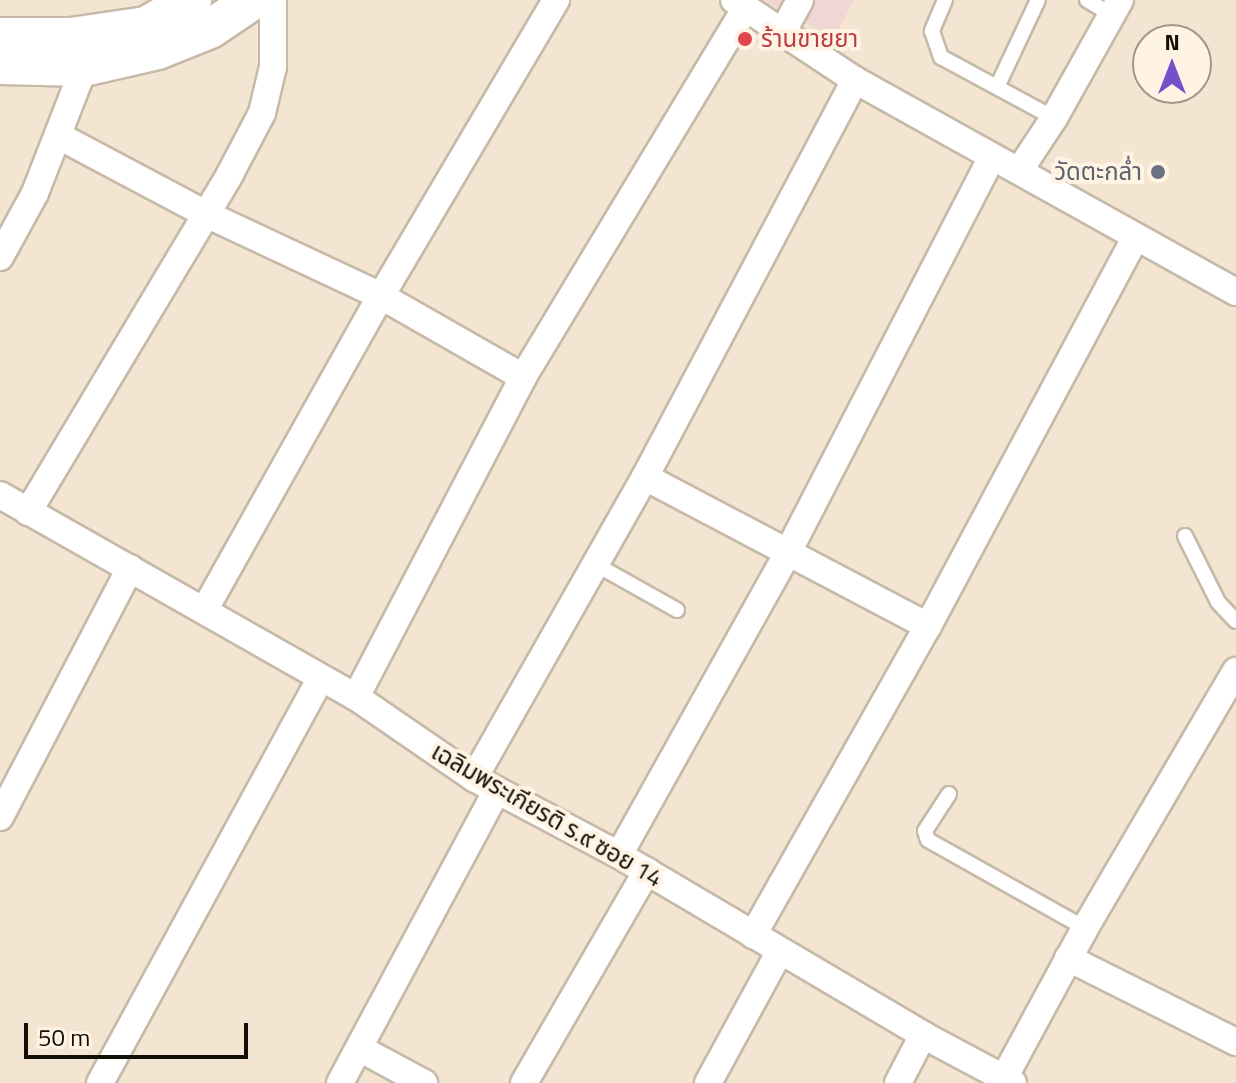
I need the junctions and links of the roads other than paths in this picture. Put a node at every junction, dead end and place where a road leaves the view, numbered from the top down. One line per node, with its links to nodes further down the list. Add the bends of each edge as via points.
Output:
1 (192, 0): 12 (main road, via 146,26 71,37)
2 (253, 0): 14 (main road, via 197,34 158,50)
3 (273, 0): 21 (street, via 273,67 262,113)
4 (556, 0): 25 (street)
5 (800, 0): 11 (street)
6 (945, 0): 16 (lane, via 932,31 941,57)
7 (1038, 0): 16 (lane)
8 (1087, 0): 10 (lane)
9 (740, 4): 11 (street); 26 (street)
10 (1116, 8): 17 (street)
11 (783, 31): 15 (street)
12 (0, 37)
13 (0, 65): 14 (main road)
14 (84, 67): 18 (street)
15 (855, 80): 19 (street); 27 (street)
16 (997, 87): 17 (lane)
17 (1054, 118): 20 (street)
18 (59, 136): 21 (street); 23 (street)
19 (991, 158): 20 (street); 31 (street)
20 (1019, 171): 22 (street)
21 (206, 214): 25 (street); 29 (street)
22 (1135, 238): 24 (street); 37 (street)
23 (0, 257)
24 (1236, 292)
25 (381, 296): 26 (street); 34 (street)
26 (523, 377): 40 (street)
27 (645, 477): 31 (street); 32 (street)
28 (0, 495): 29 (street, เฉลิมพระเกียรติ ร.๙ ซอย 14)
29 (28, 512): 33 (street, เฉลิมพระเกียรติ ร.๙ ซอย 14)
30 (1185, 536): 36 (lane, via 1218,602)
31 (787, 554): 37 (street); 44 (street)
32 (595, 564): 35 (lane); 41 (street)
33 (130, 568): 34 (street, เฉลิมพระเกียรติ ร.๙ ซอย 14); 43 (street)
34 (205, 609): 39 (street, เฉลิมพระเกียรติ ร.๙ ซอย 14)
35 (677, 610)
36 (1236, 621)
37 (928, 626): 47 (street)
38 (1236, 671): 46 (street)
39 (321, 678): 40 (street, เฉลิมพระเกียรติ ร.๙ ซอย 14); 54 (street)
40 (356, 697): 41 (street, เฉลิมพระเกียรติ ร.๙ ซอย 14)
41 (485, 784): 44 (street, เฉลิมพระเกียรติ ร.๙ ซอย 14); 52 (street)
42 (949, 794): 46 (lane, via 925,831 928,840)
43 (0, 817)
44 (619, 855): 45 (street, เฉลิมพระเกียรติ ร.๙ ซอย 14)
45 (647, 871): 47 (street, เฉลิมพระเกียรติ ร.๙ ซอย 14); 57 (street)
46 (1085, 928): 49 (street)
47 (753, 935): 48 (street, เฉลิมพระเกียรติ ร.๙ ซอย 14)
48 (780, 951): 50 (street, เฉลิมพระเกียรติ ร.๙ ซอย 14); 58 (street)
49 (1068, 958): 51 (street); 53 (street)
50 (923, 1035): 53 (street, เฉลิมพระเกียรติ ร.๙ ซอย 14); 59 (street)
51 (1236, 1042)
52 (359, 1048): 55 (street); 56 (street)
53 (1009, 1081)
54 (100, 1083)
55 (340, 1083)
56 (424, 1083)
57 (524, 1083)
58 (708, 1083)
59 (898, 1083)

